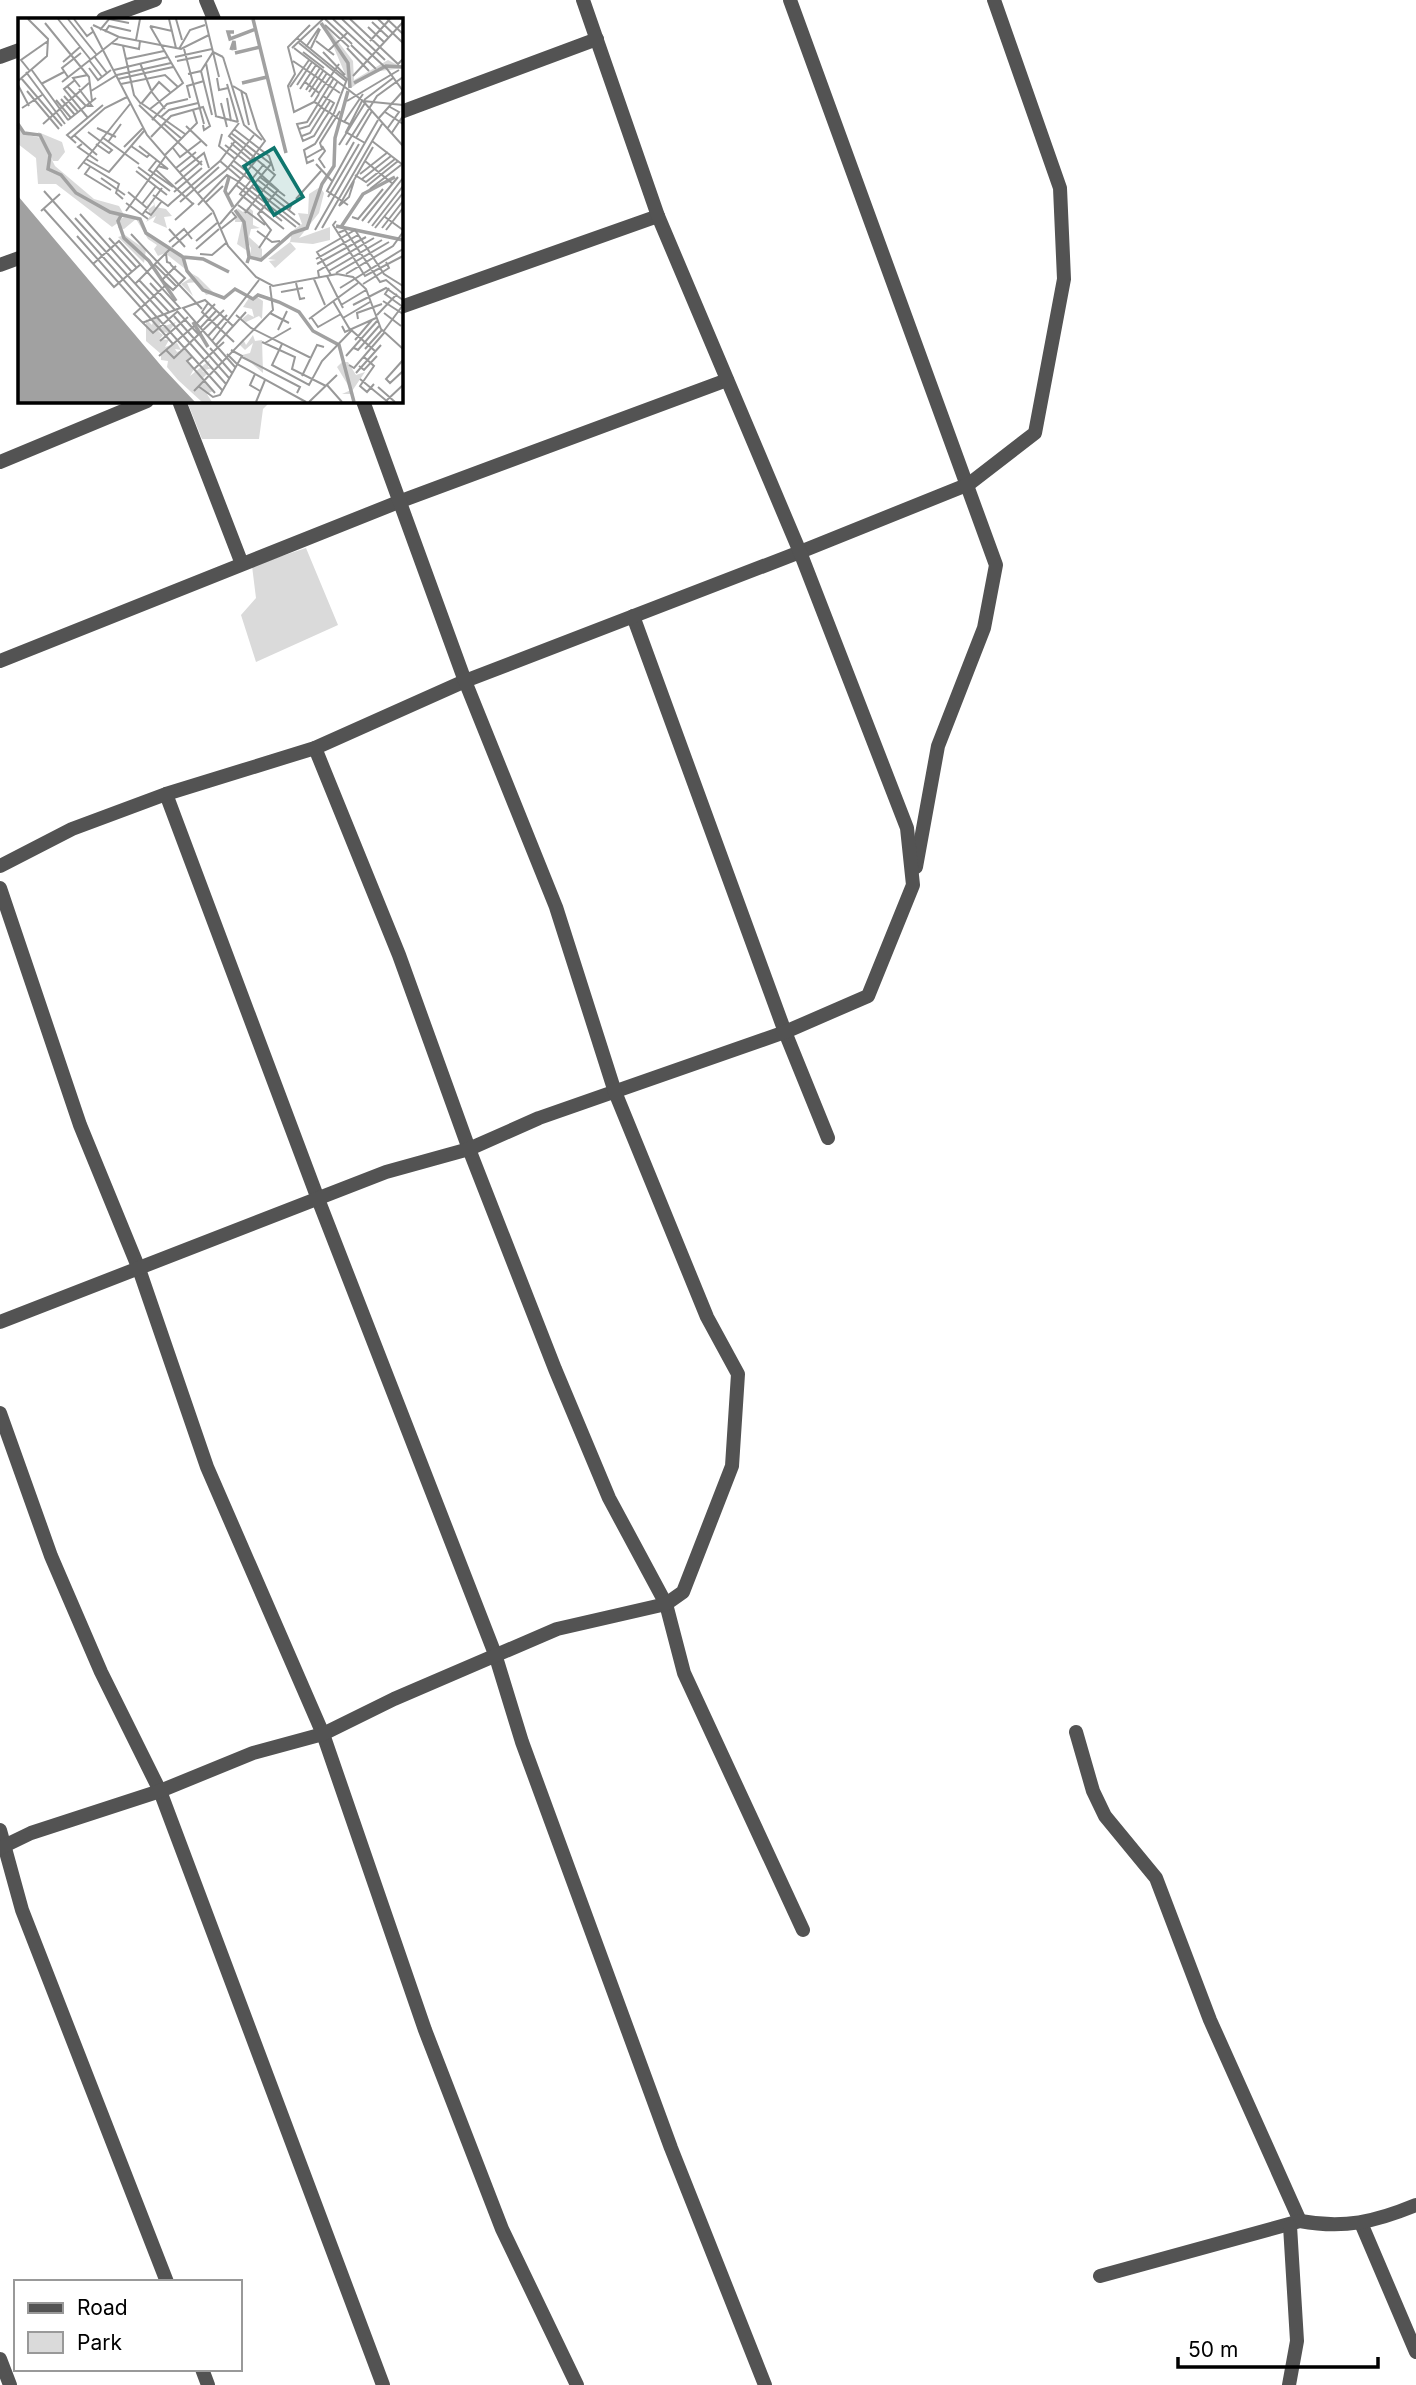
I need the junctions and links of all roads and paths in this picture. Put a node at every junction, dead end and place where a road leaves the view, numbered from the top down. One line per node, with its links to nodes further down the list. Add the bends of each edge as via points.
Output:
1 (155, 0): 6 (street)
2 (206, 0): 7 (street)
3 (583, 0): 8 (street)
4 (790, 0): 21 (street)
5 (994, 0): 21 (street, via 1060,188 1064,279 1035,433)
6 (106, 18)
7 (214, 18)
8 (597, 39): 11 (street); 12 (street)
9 (18, 50): 10 (street)
10 (0, 57)
11 (402, 112)
12 (658, 216): 15 (street); 16 (street)
13 (18, 258): 14 (street)
14 (0, 265)
15 (402, 307)
16 (727, 380): 22 (street); 23 (street)
17 (145, 402): 20 (street)
18 (179, 402): 24 (street)
19 (363, 402): 22 (street)
20 (0, 462)
21 (969, 484): 23 (street); 31 (street, via 996,565 984,628 938,746)
22 (401, 501): 24 (street); 27 (street)
23 (800, 552): 25 (street); 31 (street, via 907,828)
24 (243, 564): 26 (street)
25 (633, 617): 27 (street); 33 (street)
26 (0, 661)
27 (465, 681): 28 (street); 34 (street, via 556,907)
28 (315, 748): 29 (street); 36 (street, via 399,955)
29 (166, 794): 30 (street, via 72,829); 37 (street)
30 (0, 866)
31 (913, 885): 33 (street, via 868,996)
32 (0, 888): 38 (street, via 80,1125)
33 (785, 1032): 34 (street); 35 (street)
34 (615, 1092): 36 (street); 41 (street, via 707,1317 738,1374 732,1466 683,1592)
35 (828, 1138)
36 (469, 1149): 37 (street, via 386,1172); 41 (street, via 609,1498)
37 (318, 1199): 38 (street); 42 (street)
38 (139, 1269): 39 (street); 44 (street, via 207,1467)
39 (0, 1322)
40 (0, 1413): 45 (street, via 62,1582)
41 (666, 1604): 42 (street, via 558,1629); 48 (street, via 684,1673)
42 (495, 1654): 44 (street); 59 (street, via 522,1742 671,2148)
43 (1076, 1732): 50 (street, via 1105,1816 1156,1878)
44 (323, 1734): 45 (street, via 253,1753); 58 (street, via 425,2030 497,2217)
45 (160, 1791): 47 (street, via 31,1833); 57 (street)
46 (0, 1830): 47 (street)
47 (3, 1847): 53 (street, via 22,1910)
48 (803, 1930)
49 (1416, 2204): 51 (street)
50 (1295, 2223): 51 (street, via 1331,2227); 52 (street); 60 (street, via 1297,2341)
51 (1361, 2223): 54 (street)
52 (1100, 2276)
53 (166, 2280)
54 (1416, 2352)
55 (0, 2358): 56 (street)
56 (10, 2385)
57 (383, 2385)
58 (577, 2385)
59 (765, 2385)
60 (1289, 2385)

